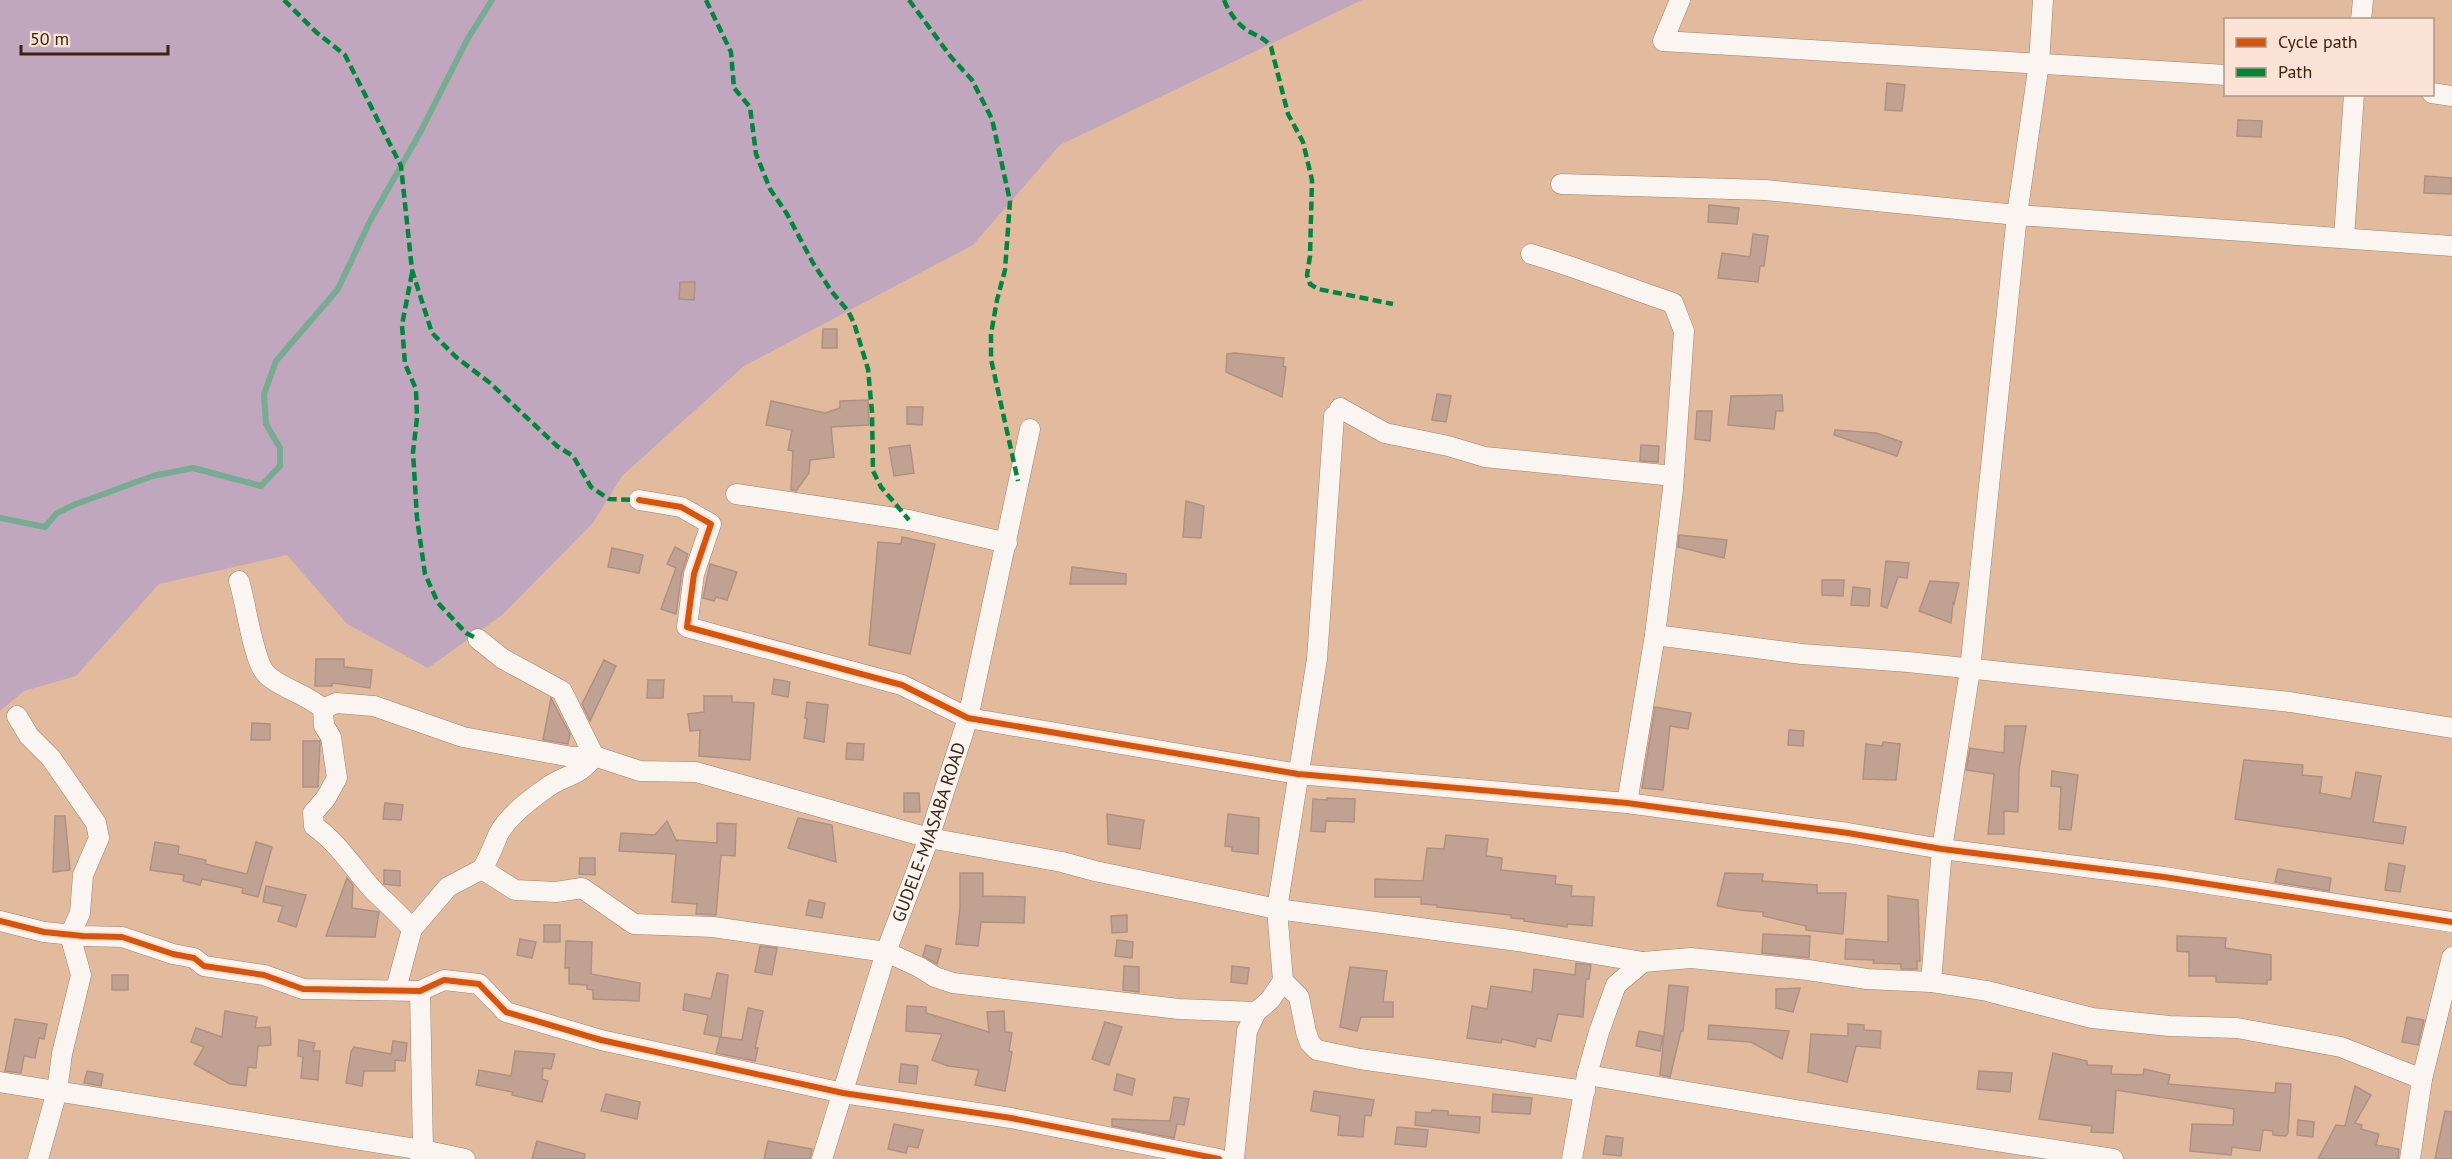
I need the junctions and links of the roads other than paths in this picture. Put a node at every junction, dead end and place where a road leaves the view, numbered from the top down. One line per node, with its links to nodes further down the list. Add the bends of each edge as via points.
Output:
1 (1680, 0): 5 (street, via 1663,41)
2 (2043, 0): 5 (street)
3 (2363, 0): 4 (street)
4 (2361, 18)
5 (2039, 63): 6 (street); 11 (street)
6 (2224, 75)
7 (2434, 93): 9 (street)
8 (2354, 96): 12 (street)
9 (2452, 96)
10 (1561, 184): 11 (street, via 1765,190)
11 (2017, 215): 12 (street); 23 (street)
12 (2344, 237): 13 (street)
13 (2452, 246)
14 (1531, 254): 16 (street, via 1673,303 1684,331)
15 (1030, 429): 19 (street, GUDELE-MIASABA ROAD)
16 (1674, 476): 21 (street); 29 (street, via 1485,457 1385,433 1337,412 1317,659)
17 (736, 494): 19 (street, via 909,520)
18 (639, 500): 26 (street, via 681,507 711,524 694,574 687,627 902,685)
19 (1007, 543): 26 (street, GUDELE-MIASABA ROAD)
20 (239, 581): 24 (street, via 251,637 264,673)
21 (1655, 635): 23 (street); 30 (street)
22 (478, 639): 28 (street, via 502,659 562,691)
23 (1970, 670): 27 (street, via 2290,702); 32 (street)
24 (323, 710): 28 (street, via 336,703 374,706 463,737 572,757); 37 (street, via 337,778 313,813 314,826)
25 (17, 716): 38 (street, via 96,823 99,838 83,875 80,913)
26 (968, 718): 29 (street); 31 (street, GUDELE-MIASABA ROAD)
27 (2452, 728)
28 (594, 756): 31 (street, via 639,771 696,772); 33 (street, via 585,769 548,786 516,813 499,834)
29 (1298, 774): 30 (street); 34 (street)
30 (1627, 803): 32 (street)
31 (929, 838): 34 (street, via 1062,862); 39 (street, GUDELE-MIASABA ROAD)
32 (1942, 849): 36 (street, via 2164,877); 43 (street)
33 (482, 869): 37 (street, via 448,887); 39 (street, via 515,890 556,892 582,888 634,924 713,927)
34 (1276, 909): 41 (street, via 1518,941); 42 (street)
35 (0, 921): 38 (street)
36 (2452, 922)
37 (412, 928): 44 (street)
38 (70, 935): 44 (street, via 122,937 194,958 204,966 264,975 303,989); 50 (street, via 81,975)
39 (886, 952): 46 (street, via 953,983 1179,1009); 51 (street, GUDELE-MIASABA ROAD)
40 (2452, 957): 47 (street)
41 (1643, 963): 43 (street, via 1691,958 1867,979); 49 (street, via 1616,986)
42 (1283, 981): 46 (street); 49 (street, via 1299,997 1306,1032 1317,1050 1360,1059)
43 (1931, 982): 47 (street, via 1987,991 2092,1018 2237,1029 2341,1047)
44 (396, 989): 45 (street)
45 (420, 991): 51 (street, via 444,980 478,984 506,1012 601,1040); 52 (street)
46 (1256, 1012): 57 (street, via 1247,1031)
47 (2422, 1079): 60 (street)
48 (0, 1083): 50 (street)
49 (1586, 1083): 58 (street); 59 (street, via 1796,1110)
50 (57, 1091): 52 (street); 53 (street)
51 (843, 1093): 55 (street, GUDELE-MIASABA ROAD); 56 (street, via 1011,1118)
52 (421, 1155): 54 (street)
53 (38, 1159)
54 (465, 1159)
55 (822, 1159)
56 (1219, 1159)
57 (1234, 1159)
58 (1572, 1159)
59 (2114, 1159)
60 (2410, 1159)

